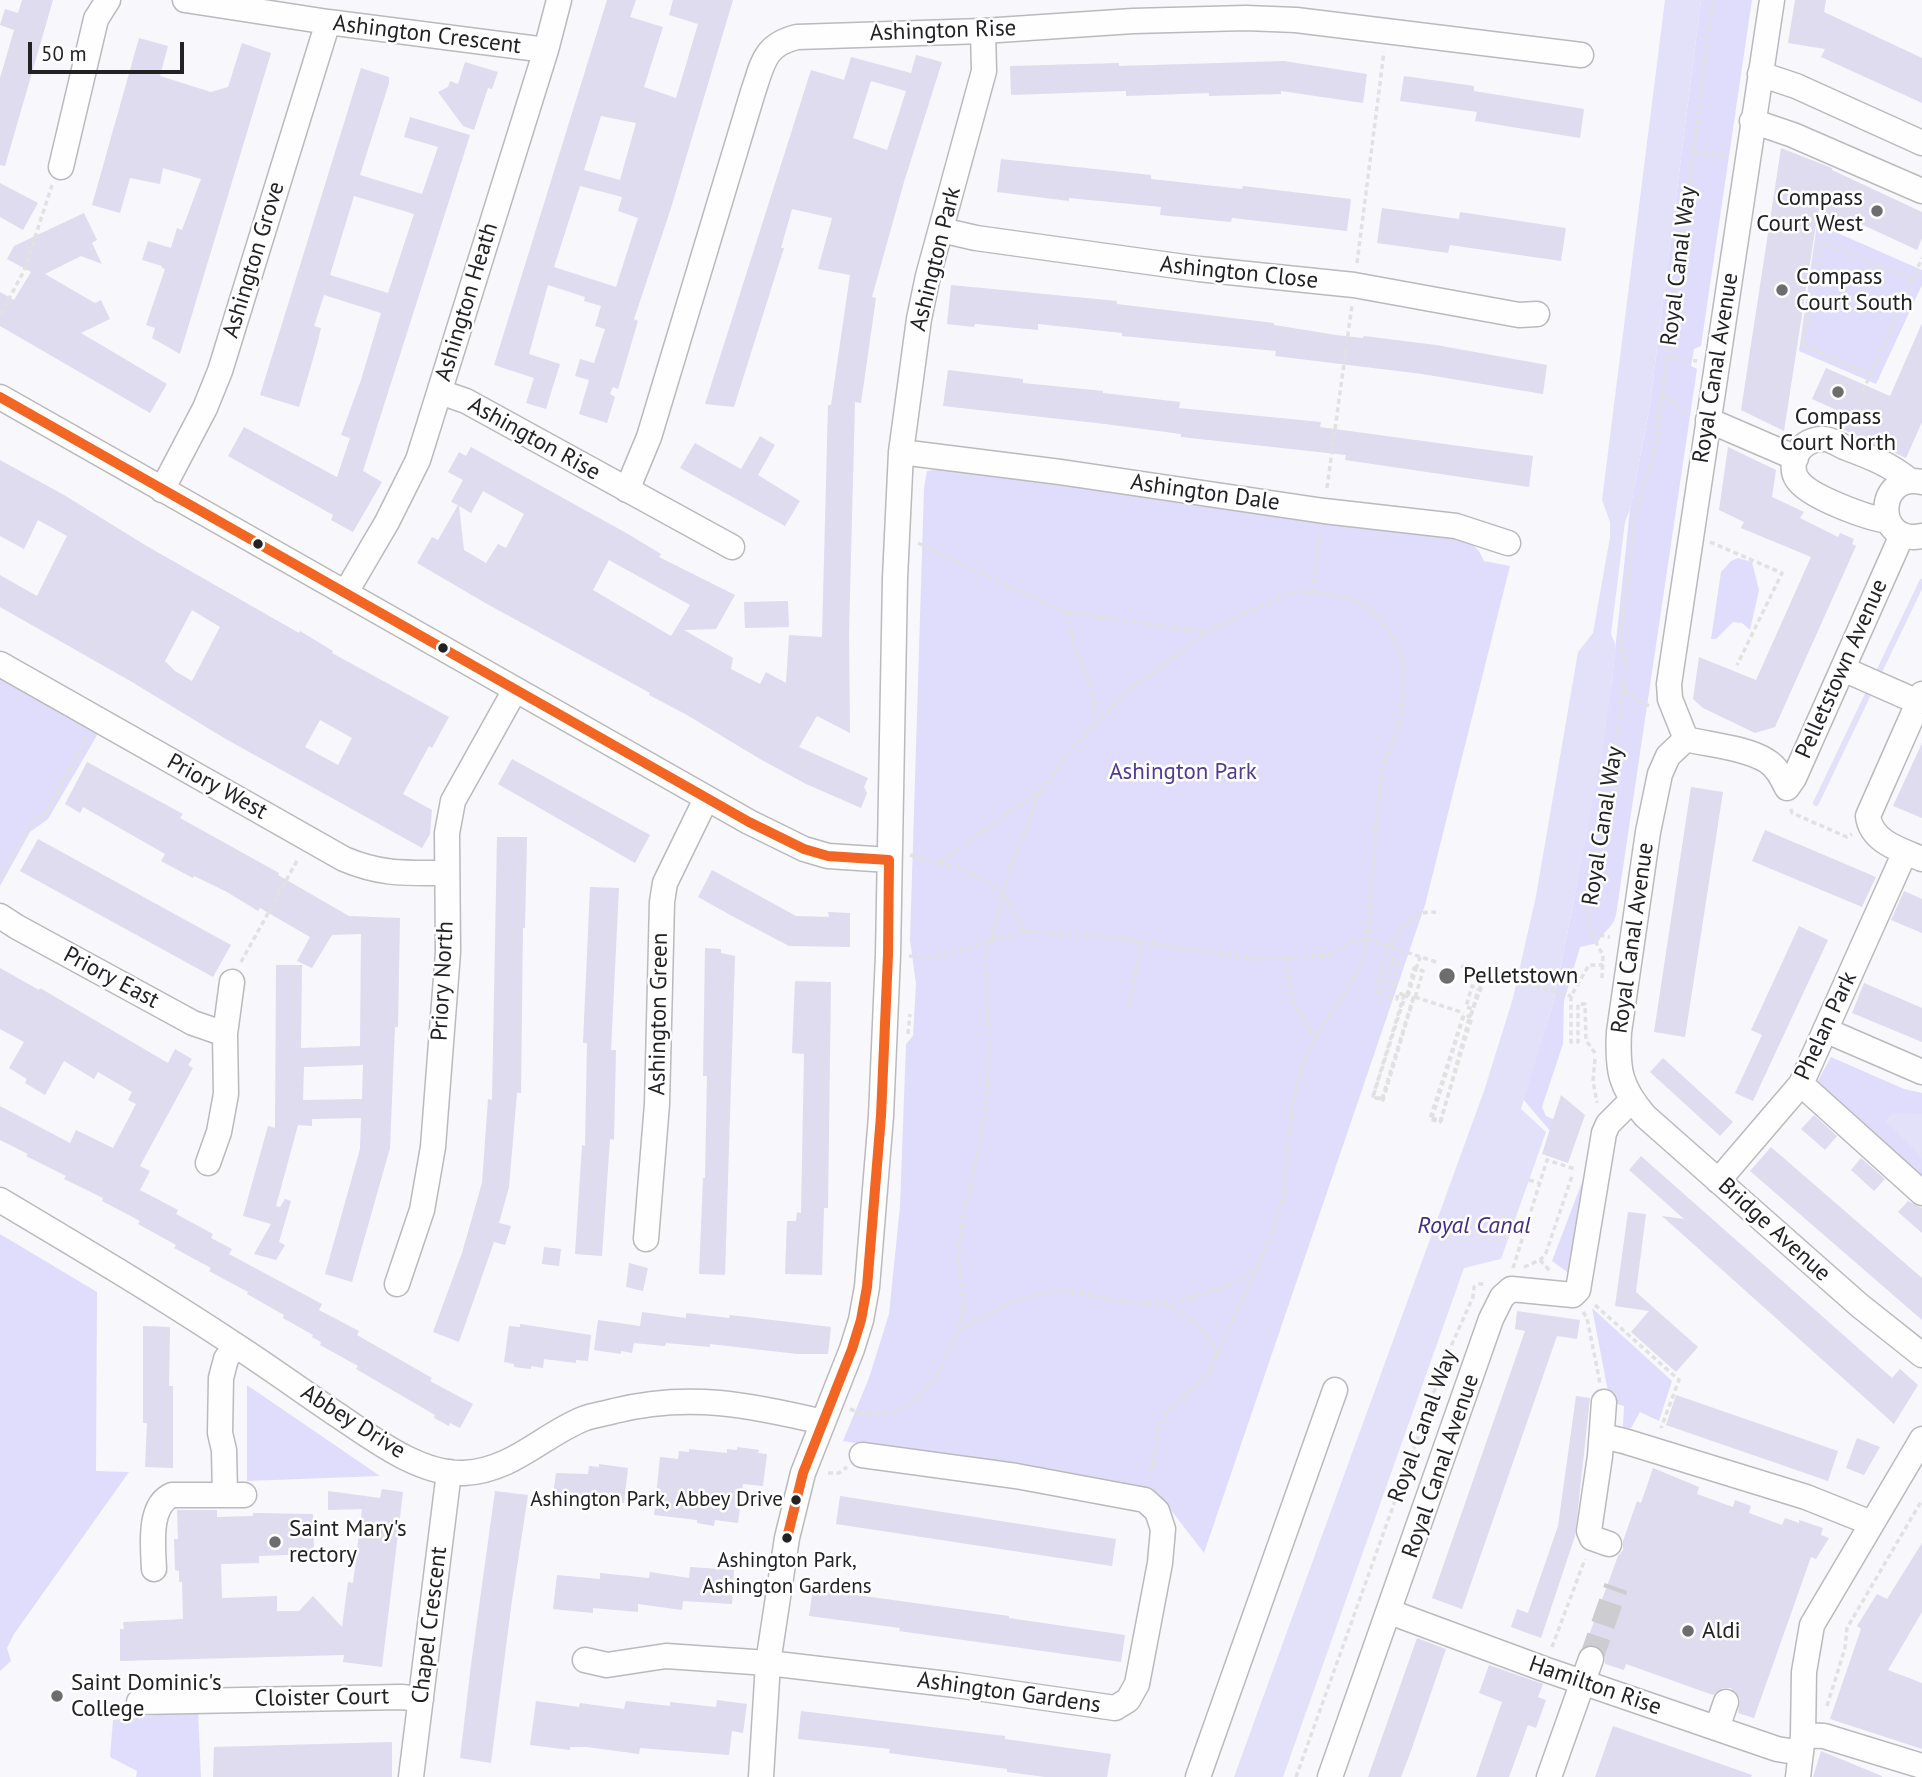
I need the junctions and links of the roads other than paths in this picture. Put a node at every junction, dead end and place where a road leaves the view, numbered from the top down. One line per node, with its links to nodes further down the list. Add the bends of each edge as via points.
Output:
1 (108, 0): 12 (street, via 96,19)
2 (185, 0): 5 (street, Ashington Crescent)
3 (559, 0): 7 (street, Ashington Heath)
4 (1772, 0): 9 (street, Royal Canal Avenue)
5 (328, 22): 7 (street, Ashington Crescent); 22 (street, Ashington Grove, via 220,371)
6 (984, 31): 8 (street, Ashington Rise, via 1133,21 1296,20); 14 (street, Ashington Park, via 985,71); 23 (street, Ashington Rise, via 797,37 780,41 770,50 752,92 649,437)
7 (546, 50): 16 (street, Ashington Heath)
8 (1581, 55)
9 (1760, 74): 10 (street, Royal Canal Avenue); 11 (street)
10 (1752, 121): 13 (street); 18 (street, Royal Canal Avenue)
11 (1922, 143)
12 (61, 167)
13 (1922, 191)
14 (941, 230): 15 (street, Ashington Close, via 976,239 1199,269 1354,285 1519,316); 19 (street, Ashington Park, via 919,319)
15 (1537, 314)
16 (440, 392): 23 (street, Ashington Rise, via 466,401); 27 (street, Ashington Heath, via 403,493)
17 (0, 397): 22 (street)
18 (1709, 419): 20 (street); 32 (street, Royal Canal Avenue, via 1669,684 1672,707)
19 (901, 452): 25 (street, Ashington Dale, via 1456,526); 35 (street, Ashington Park, via 895,578)
20 (1796, 458): 21 (street, via 1806,443 1824,439 1879,460); 24 (street, via 1796,479 1805,487 1857,514)
21 (1916, 482): 24 (street, Pelletstown Avenue, via 1902,484 1889,496 1886,513)
22 (162, 490): 27 (street)
23 (627, 490): 26 (street, Ashington Rise)
24 (1904, 531): 29 (street, Pelletstown Avenue)
25 (1508, 543)
26 (732, 547)
27 (346, 592): 30 (street)
28 (0, 664): 36 (street, Priory West, via 344,859 386,873)
29 (1852, 673): 31 (street); 32 (street, Pelletstown Avenue, via 1787,788 1767,761)
30 (515, 690): 33 (street); 36 (street, Priory North, via 453,801)
31 (1920, 698): 34 (street, via 1868,816 1880,838)
32 (1686, 739): 43 (street, Royal Canal Avenue, via 1668,757 1660,774 1648,832 1619,1032 1619,1070)
33 (706, 799): 35 (street, via 804,849 828,856); 48 (street, Ashington Green, via 665,883 662,902 657,1104)
34 (1913, 856): 39 (street, Phelan Park)
35 (899, 857): 54 (street, Ashington Park, via 888,955 867,1287 852,1349)
36 (446, 873): 49 (street, Priory North, via 448,952 433,1147 422,1210)
37 (0, 916): 40 (street, Priory East, via 193,1023)
38 (232, 982): 40 (street)
39 (1825, 1030): 41 (street); 42 (street, Phelan Park)
40 (225, 1034): 44 (street, via 226,1094)
41 (1922, 1072)
42 (1801, 1084): 45 (street, Phelan Park); 46 (street)
43 (1632, 1100): 45 (street, Bridge Avenue); 62 (street, Royal Canal Avenue, via 1604,1133 1576,1293 1517,1288 1506,1293 1491,1320)
44 (208, 1163)
45 (1718, 1181): 51 (street, Bridge Avenue, via 1858,1306)
46 (1922, 1193)
47 (0, 1200): 50 (street, Abbey Drive)
48 (646, 1239)
49 (397, 1284)
50 (234, 1345): 58 (street, Abbey Drive, via 393,1452); 61 (street, via 221,1378 220,1433 235,1495 163,1499 153,1540)
51 (1922, 1355)
52 (1335, 1390): 75 (street)
53 (1604, 1402): 55 (street)
54 (827, 1413): 58 (street, Abbey Drive, via 703,1400 641,1404 583,1419 519,1457 484,1470); 65 (street, Ashington Park, via 803,1473 787,1538)
55 (1602, 1436): 59 (street, via 1806,1497); 60 (street, via 1589,1523)
56 (1922, 1439): 59 (street)
57 (862, 1455): 65 (street, Ashington Gardens, via 1145,1500 1157,1511 1163,1529 1137,1684 1128,1700 1115,1708)
58 (449, 1472): 67 (street, Chapel Crescent)
59 (1871, 1523): 71 (street, via 1812,1625 1804,1672)
60 (1600, 1541)
61 (154, 1569)
62 (1390, 1612): 66 (street, Hamilton Rise); 76 (street, Royal Canal Avenue)
63 (1591, 1659): 66 (street)
64 (585, 1660): 65 (street, via 607,1665 666,1656)
65 (768, 1662): 74 (street, Ashington Park)
66 (1582, 1682): 70 (street, Hamilton Rise); 77 (street)
67 (421, 1699): 68 (street, Cloister Court); 73 (street, Chapel Crescent)
68 (139, 1702)
69 (1726, 1702): 70 (street)
70 (1717, 1728): 71 (street, Hamilton Rise, via 1777,1749)
71 (1807, 1750): 72 (street, Hamilton Rise)
72 (1922, 1766)
73 (411, 1777)
74 (761, 1777)
75 (1198, 1777)
76 (1330, 1777)
77 (1549, 1777)

